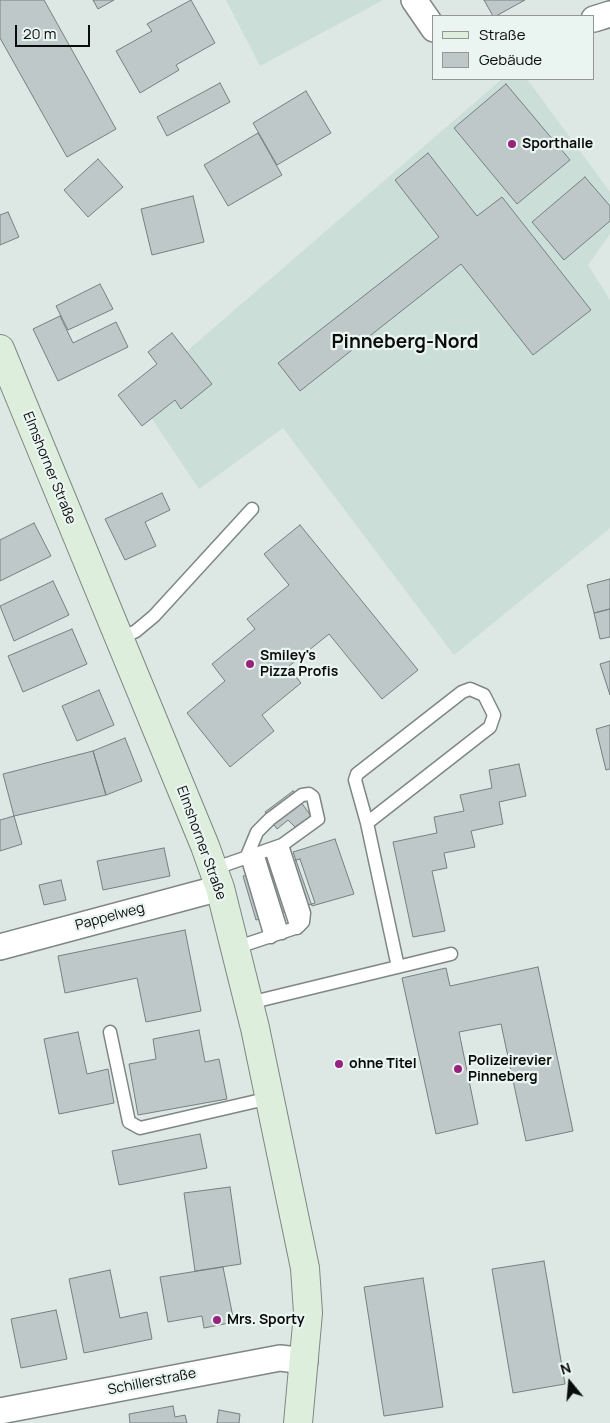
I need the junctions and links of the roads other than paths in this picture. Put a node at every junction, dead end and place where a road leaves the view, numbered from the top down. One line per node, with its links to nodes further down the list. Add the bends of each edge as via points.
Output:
1 (414, 0): 4 (street)
2 (610, 14): 3 (street)
3 (595, 19)
4 (432, 26)
5 (0, 349): 7 (main road, Elmshorner Straße)
6 (252, 509): 7 (lane, via 154,616)
7 (120, 640): 11 (main road, Elmshorner Straße)
8 (368, 823): 8 (lane, via 355,787 357,774 462,692 470,689 484,695 494,715 490,727); 16 (lane)
9 (277, 847): 10 (lane); 10 (lane, via 318,819 313,797 309,794 302,795 256,832); 12 (lane, via 297,928)
10 (252, 855): 11 (lane); 12 (lane)
11 (217, 878): 13 (street, Pappelweg); 14 (main road, Elmshorner Straße)
12 (277, 935): 14 (lane)
13 (0, 947)
14 (235, 948): 17 (main road, Elmshorner Straße)
15 (451, 954): 16 (lane)
16 (398, 967): 17 (lane)
17 (248, 1003): 19 (main road, Elmshorner Straße)
18 (110, 1032): 19 (lane, via 129,1122 140,1128)
19 (270, 1098): 20 (main road, Elmshorner Straße, via 305,1268 308,1313)
20 (305, 1361): 21 (street, Schillerstraße, via 280,1358); 22 (main road, Elmshorner Straße)
21 (0, 1411)
22 (298, 1423)

